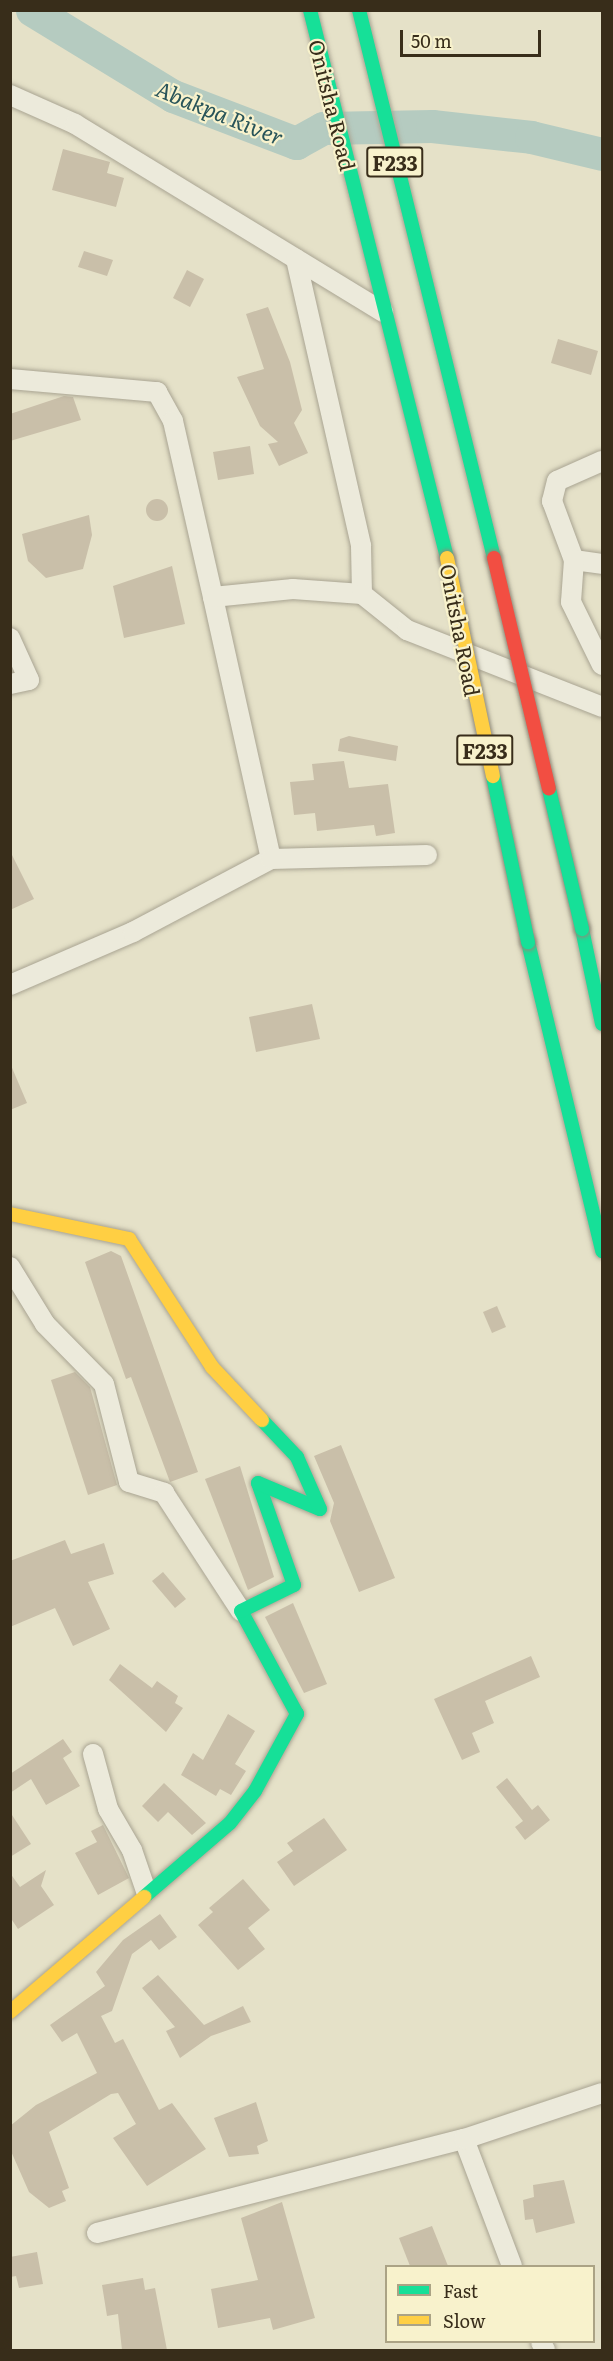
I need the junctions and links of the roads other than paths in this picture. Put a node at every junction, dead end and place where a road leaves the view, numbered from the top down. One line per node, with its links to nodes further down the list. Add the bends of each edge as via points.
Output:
1 (310, 10): 5 (main road, Onitsha Road / F233)
2 (359, 10): 18 (main road, F233, bridge, via 494,558)
3 (10, 95): 4 (street, via 75,123)
4 (296, 259): 5 (street); 9 (street, via 361,546)
5 (383, 312): 20 (main road, Onitsha Road / F233, bridge, via 447,558 528,942)
6 (10, 378): 10 (street, via 157,392 173,421)
7 (603, 461): 8 (street, via 568,474 554,489 558,527)
8 (590, 563): 12 (street, via 571,602)
9 (362, 594): 10 (street, via 293,589); 14 (street, via 407,630)
10 (213, 597): 16 (street)
11 (10, 638): 13 (street, via 29,680)
12 (603, 665)
13 (10, 684)
14 (603, 707)
15 (427, 855): 16 (street)
16 (271, 859): 17 (street, via 133,932)
17 (10, 985)
18 (603, 1024)
19 (10, 1214): 22 (main road, via 129,1239 212,1367 297,1457 320,1509 258,1483 294,1585)
20 (603, 1251)
21 (10, 1267): 22 (street, via 45,1324 105,1384 129,1482 164,1493 181,1513)
22 (242, 1611): 24 (main road, via 297,1719 243,1809)
23 (93, 1754): 24 (street, via 108,1809 132,1850)
24 (146, 1891): 25 (main road)
25 (10, 2012)
26 (603, 2093): 27 (street)
27 (464, 2139): 28 (street); 29 (street)
28 (98, 2233)
29 (512, 2265)

